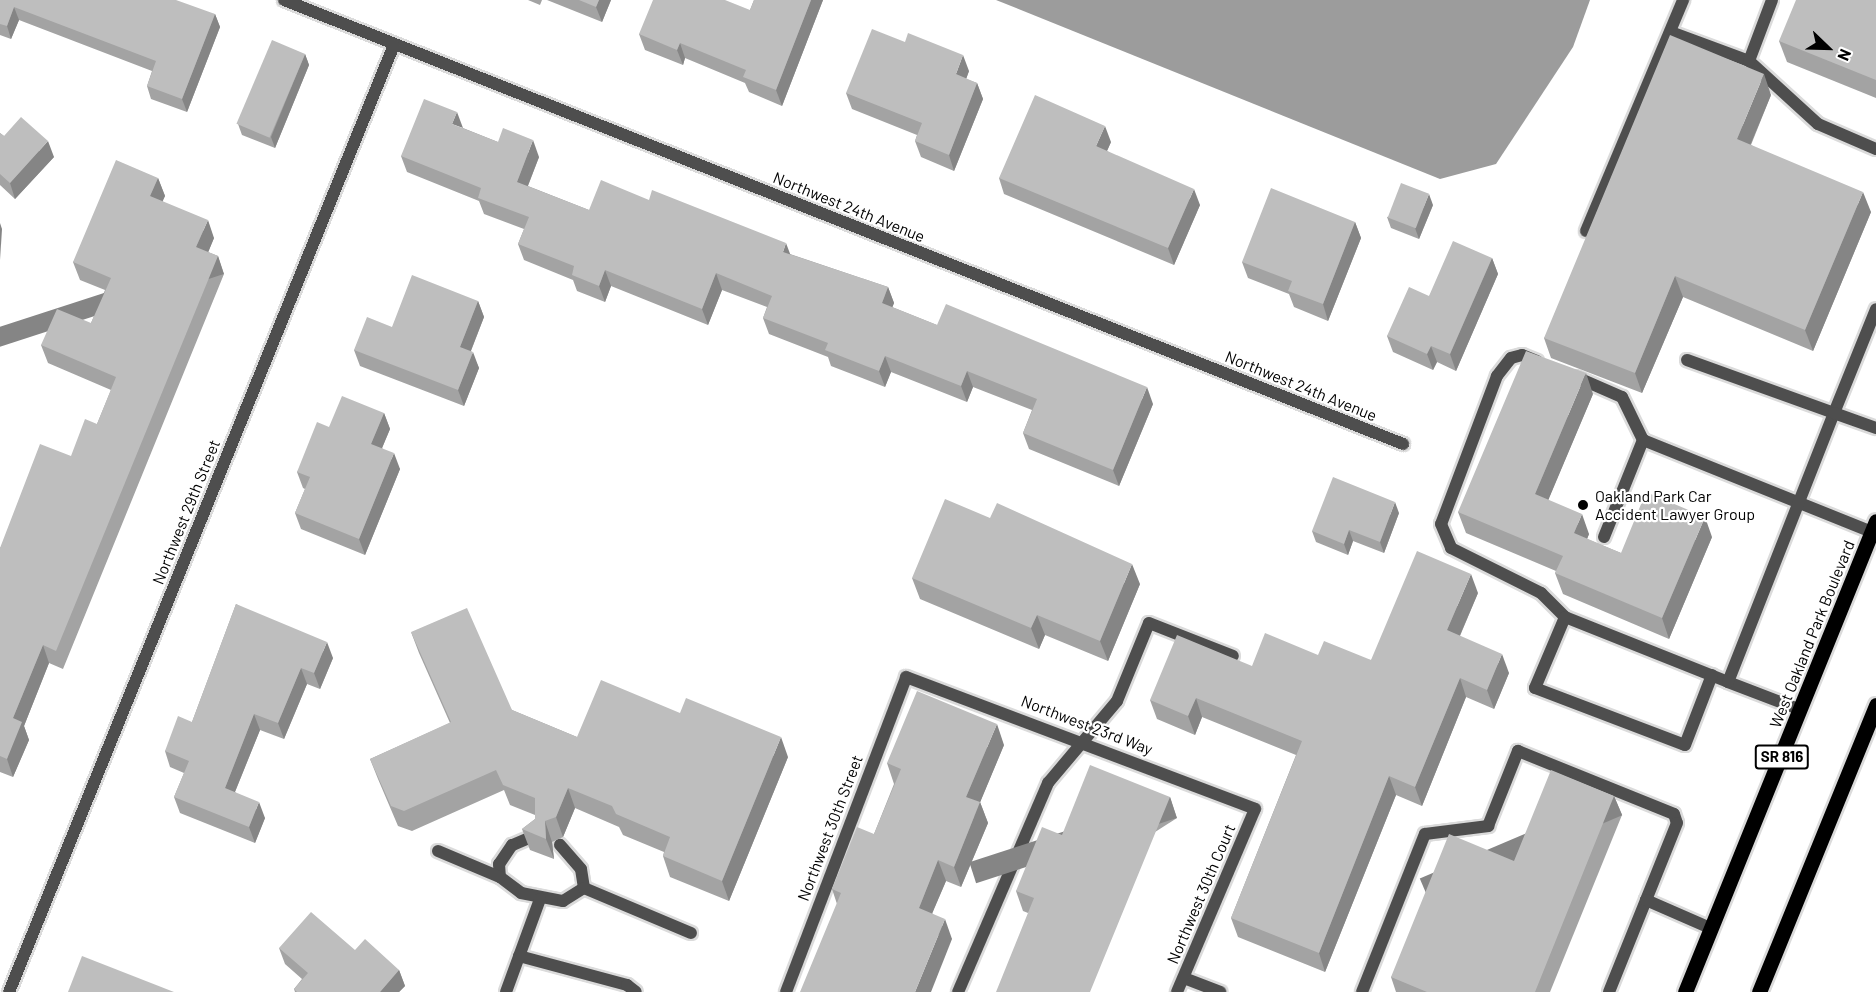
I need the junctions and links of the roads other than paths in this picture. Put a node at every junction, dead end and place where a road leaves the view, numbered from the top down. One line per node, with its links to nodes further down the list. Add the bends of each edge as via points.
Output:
1 (284, 0): 5 (street, Northwest 24th Avenue)
2 (1683, 0): 4 (street)
3 (1772, 0): 6 (street)
4 (1671, 32): 6 (street); 8 (street)
5 (394, 45): 14 (street, Northwest 24th Avenue); 38 (street, Northwest 29th Street)
6 (1749, 61): 7 (street, via 1818,124)
7 (1876, 149)
8 (1586, 231)
9 (1876, 309): 11 (street)
10 (1687, 360): 11 (street)
11 (1834, 413): 12 (street); 15 (street)
12 (1876, 428)
13 (1643, 440): 15 (street); 17 (street); 18 (street, via 1622,397 1522,355 1511,358 1497,376 1441,524 1451,548 1541,593)
14 (1403, 444)
15 (1798, 504): 16 (street); 22 (street)
16 (1874, 527): 23 (main road, West Oakland Park Boulevard / SR 816)
17 (1604, 537)
18 (1565, 616): 20 (street); 20 (street, via 1535,688 1685,746)
19 (1233, 656): 25 (street, via 1149,623 1117,701)
20 (1712, 675): 22 (street)
21 (906, 677): 25 (street, Northwest 23rd Way); 41 (street, Northwest 30th Street)
22 (1728, 682): 23 (street)
23 (1801, 710): 34 (main road, West Oakland Park Boulevard / SR 816)
24 (1874, 716): 48 (main road)
25 (1081, 739): 26 (street, Northwest 23rd Way); 42 (street, via 1048,783)
26 (1255, 808): 37 (street, Northwest 30th Court)
27 (536, 835): 30 (street, via 504,853)
28 (560, 845): 31 (street, via 581,869)
29 (438, 851): 30 (street)
30 (500, 877): 32 (street)
31 (584, 888): 32 (street, via 563,901); 35 (street)
32 (540, 899): 36 (street)
33 (1646, 900): 34 (street); 45 (street, via 1677,823 1674,814 1518,751 1488,826 1425,834); 46 (street)
34 (1710, 928): 47 (main road, West Oakland Park Boulevard / SR 816)
35 (691, 933)
36 (519, 956): 39 (street); 40 (street, via 627,985)
37 (1184, 978): 43 (street, Northwest 30th Court); 44 (street)
38 (9, 992)
39 (506, 992)
40 (636, 992)
41 (786, 992)
42 (958, 992)
43 (1178, 992)
44 (1220, 992)
45 (1362, 992)
46 (1609, 992)
47 (1685, 992)
48 (1760, 992)

